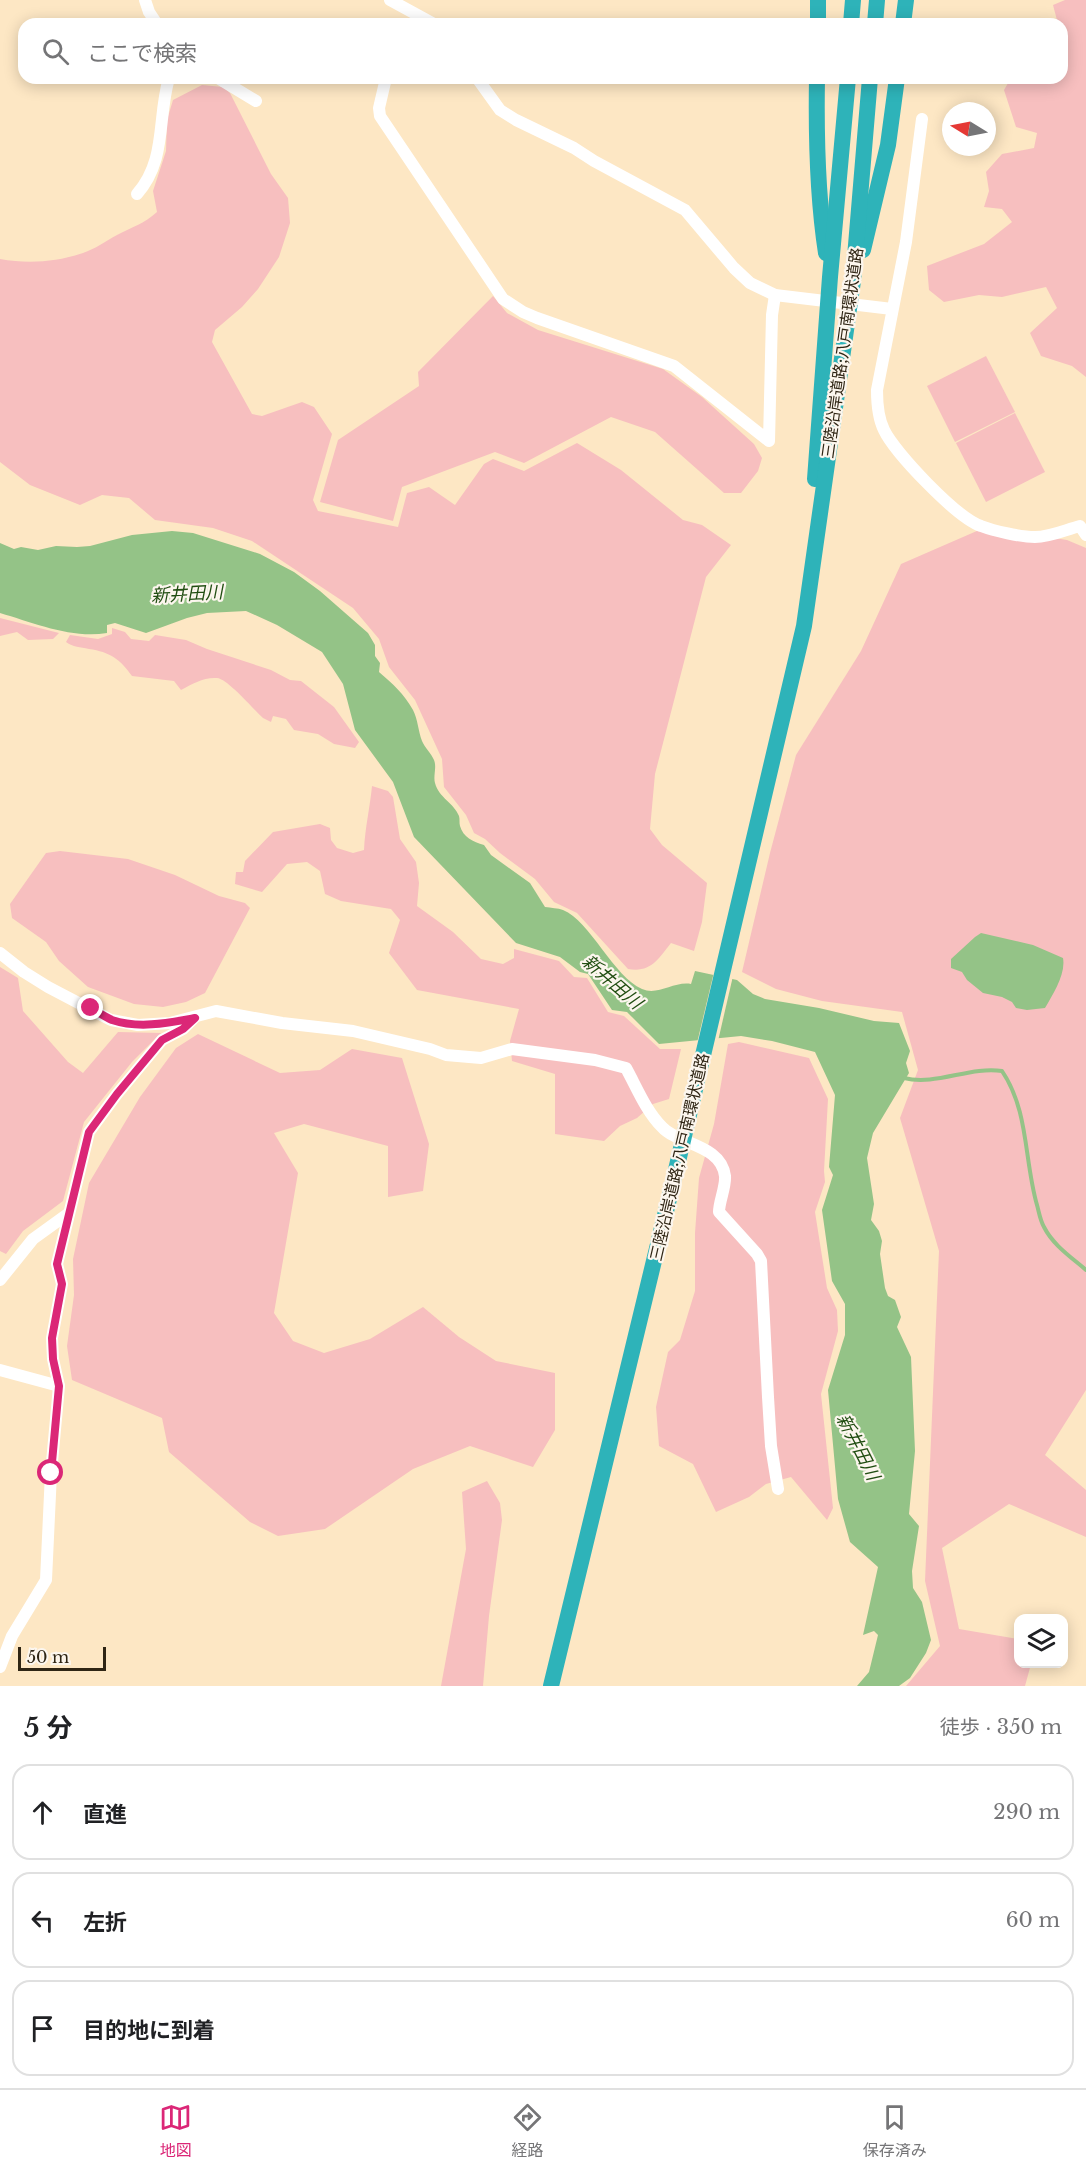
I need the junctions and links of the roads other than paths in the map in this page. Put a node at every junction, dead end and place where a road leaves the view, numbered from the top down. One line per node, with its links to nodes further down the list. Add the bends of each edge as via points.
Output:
1 (145, 0): 7 (street)
2 (390, 0): 8 (street)
3 (818, 0): 9 (highway)
4 (853, 0): 10 (highway)
5 (877, 0): 11 (highway)
6 (906, 0): 12 (highway)
7 (153, 18)
8 (416, 18)
9 (818, 18)
10 (852, 18)
11 (876, 18)
12 (904, 18)
13 (168, 84): 23 (street, via 156,163)
14 (228, 84): 21 (street)
15 (385, 84): 26 (street, via 380,116 503,299 537,318 674,366 769,441)
16 (481, 84): 26 (street, via 500,110 516,120 685,210 734,268 750,283)
17 (817, 84): 24 (highway, via 820,215)
18 (847, 84): 24 (highway, 三陸沿岸道路;八戸南環状道路)
19 (869, 84): 25 (highway, 三陸沿岸道路;八戸南環状道路)
20 (896, 84): 25 (highway, via 870,228)
21 (256, 100)
22 (922, 119): 27 (street, via 906,242)
23 (137, 194)
24 (830, 277): 29 (highway, 三陸沿岸道路;八戸南環状道路)
25 (853, 281): 29 (highway, 三陸沿岸道路;八戸南環状道路)
26 (775, 296): 27 (street)
27 (892, 309): 28 (street, via 877,390 880,418 890,441 966,519 1033,537 1080,526)
28 (1086, 535)
29 (804, 627): 38 (highway, 三陸沿岸道路;八戸南環状道路)
30 (0, 953): 31 (street, via 48,987 111,1020 138,1025)
31 (195, 1018): 32 (street, via 162,1040 89,1132); 36 (street, via 216,1011 353,1031 446,1055 481,1058 512,1048 626,1068 646,1107 663,1129 710,1152 721,1165 725,1177 719,1212 761,1261 768,1407)
32 (69, 1213): 33 (street, via 33,1239); 35 (street, via 57,1264 62,1284 52,1338)
33 (0, 1280)
34 (0, 1370): 35 (street)
35 (59, 1386): 37 (street, via 46,1580 12,1636)
36 (778, 1488)
37 (0, 1667)
38 (552, 1686)

